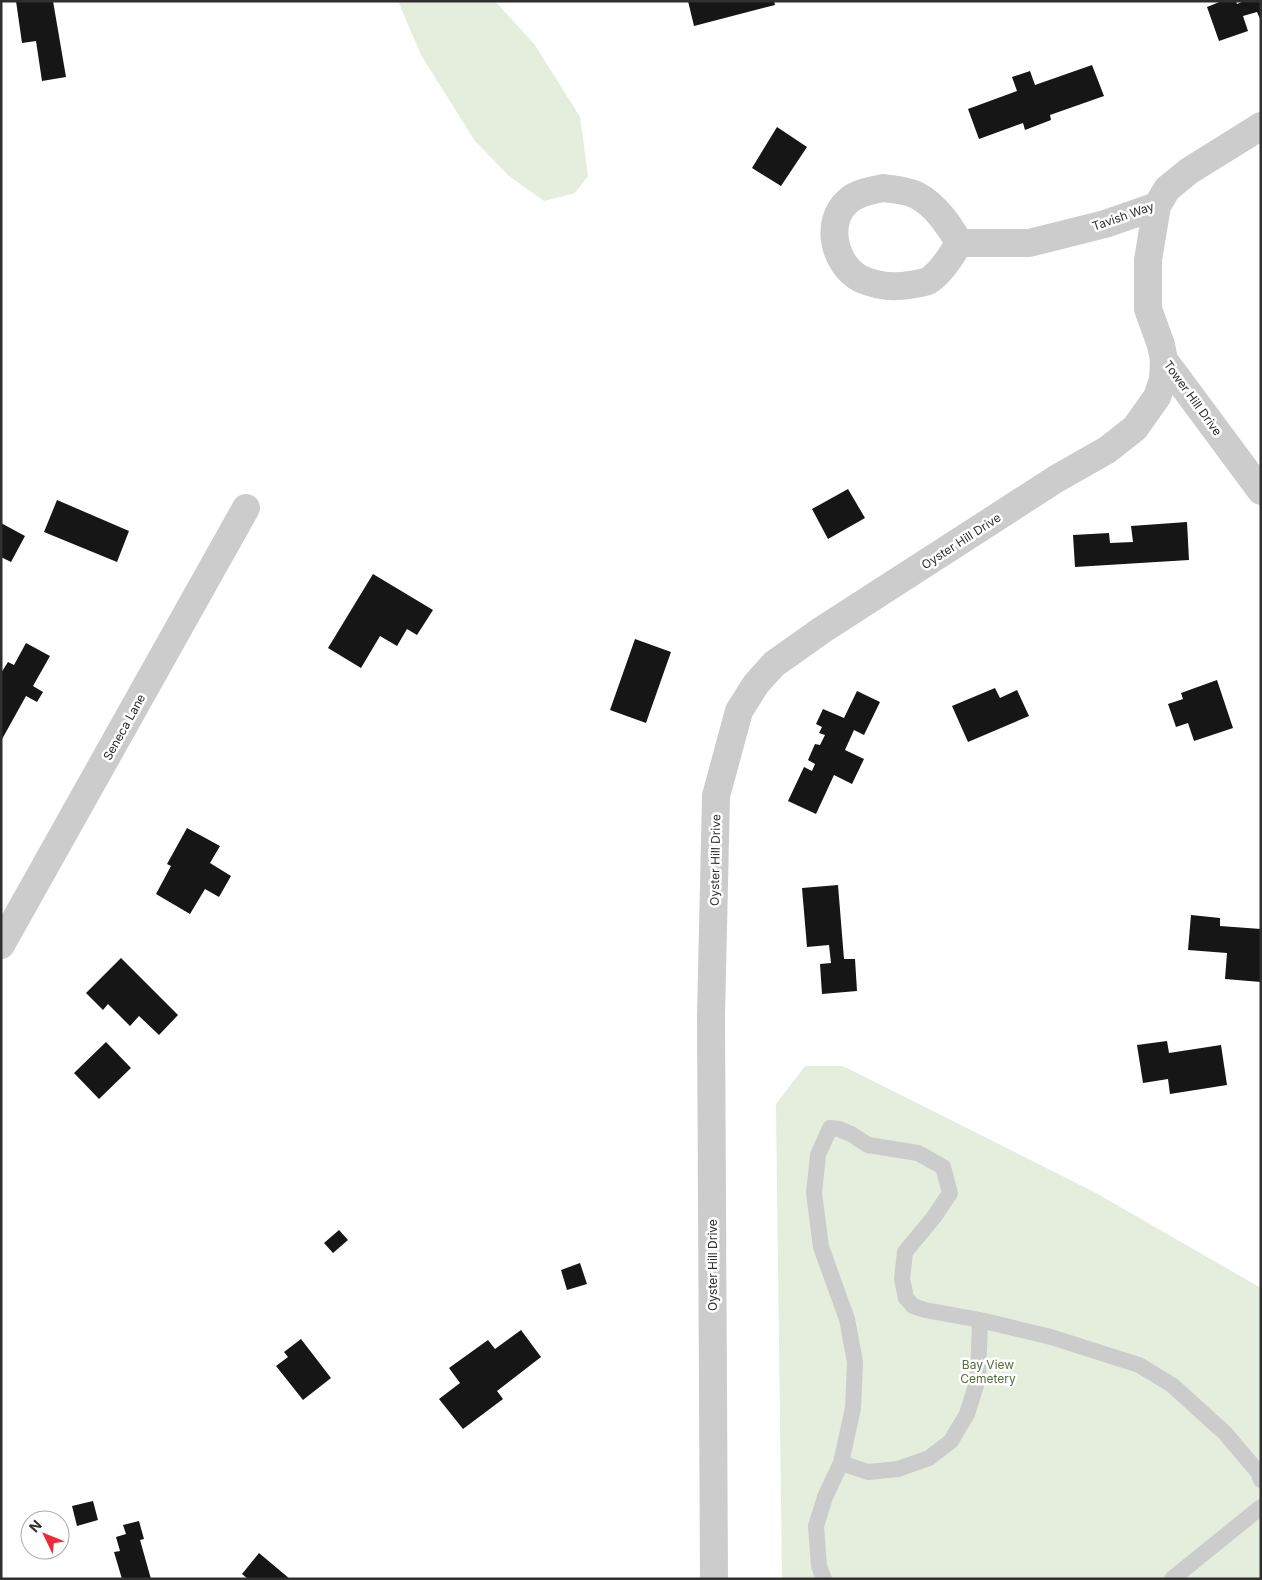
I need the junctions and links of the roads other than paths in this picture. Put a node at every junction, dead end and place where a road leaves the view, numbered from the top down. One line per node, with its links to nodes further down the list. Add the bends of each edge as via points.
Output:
1 (1261, 126): 2 (street, Tavish Way, via 1188,171 1166,189)
2 (1157, 206): 3 (street, Tavish Way, via 1104,224 1029,243); 4 (street, Tower Hill Drive, via 1148,260 1148,309)
3 (959, 243): 3 (street, via 947,263 928,281 884,287 860,278 848,269 837,251 835,218 848,201 861,193 883,188 905,191 919,196 937,212)
4 (1164, 360): 5 (street, Tower Hill Drive); 12 (street, Oyster Hill Drive, via 1163,380 1157,397 1135,428 1107,450 1047,485 774,664 739,711 716,796 711,1016)
5 (1261, 491)
6 (246, 508): 7 (street, Seneca Lane)
7 (1, 946)
8 (980, 1320): 9 (lane, via 978,1379 968,1414 952,1441 930,1458 898,1469 868,1472); 9 (lane, via 926,1310 913,1306 906,1298 902,1279 905,1252 950,1193 943,1168 918,1153 868,1145 852,1134 830,1128 818,1155 814,1193 822,1247 847,1319 856,1362 853,1408); 10 (lane, via 1051,1337 1138,1365 1172,1385 1225,1433)
9 (841, 1463): 13 (lane, via 825,1496 816,1526 819,1566)
10 (1261, 1480)
11 (1261, 1507): 14 (lane)
12 (714, 1579)
13 (824, 1579)
14 (1172, 1579)

